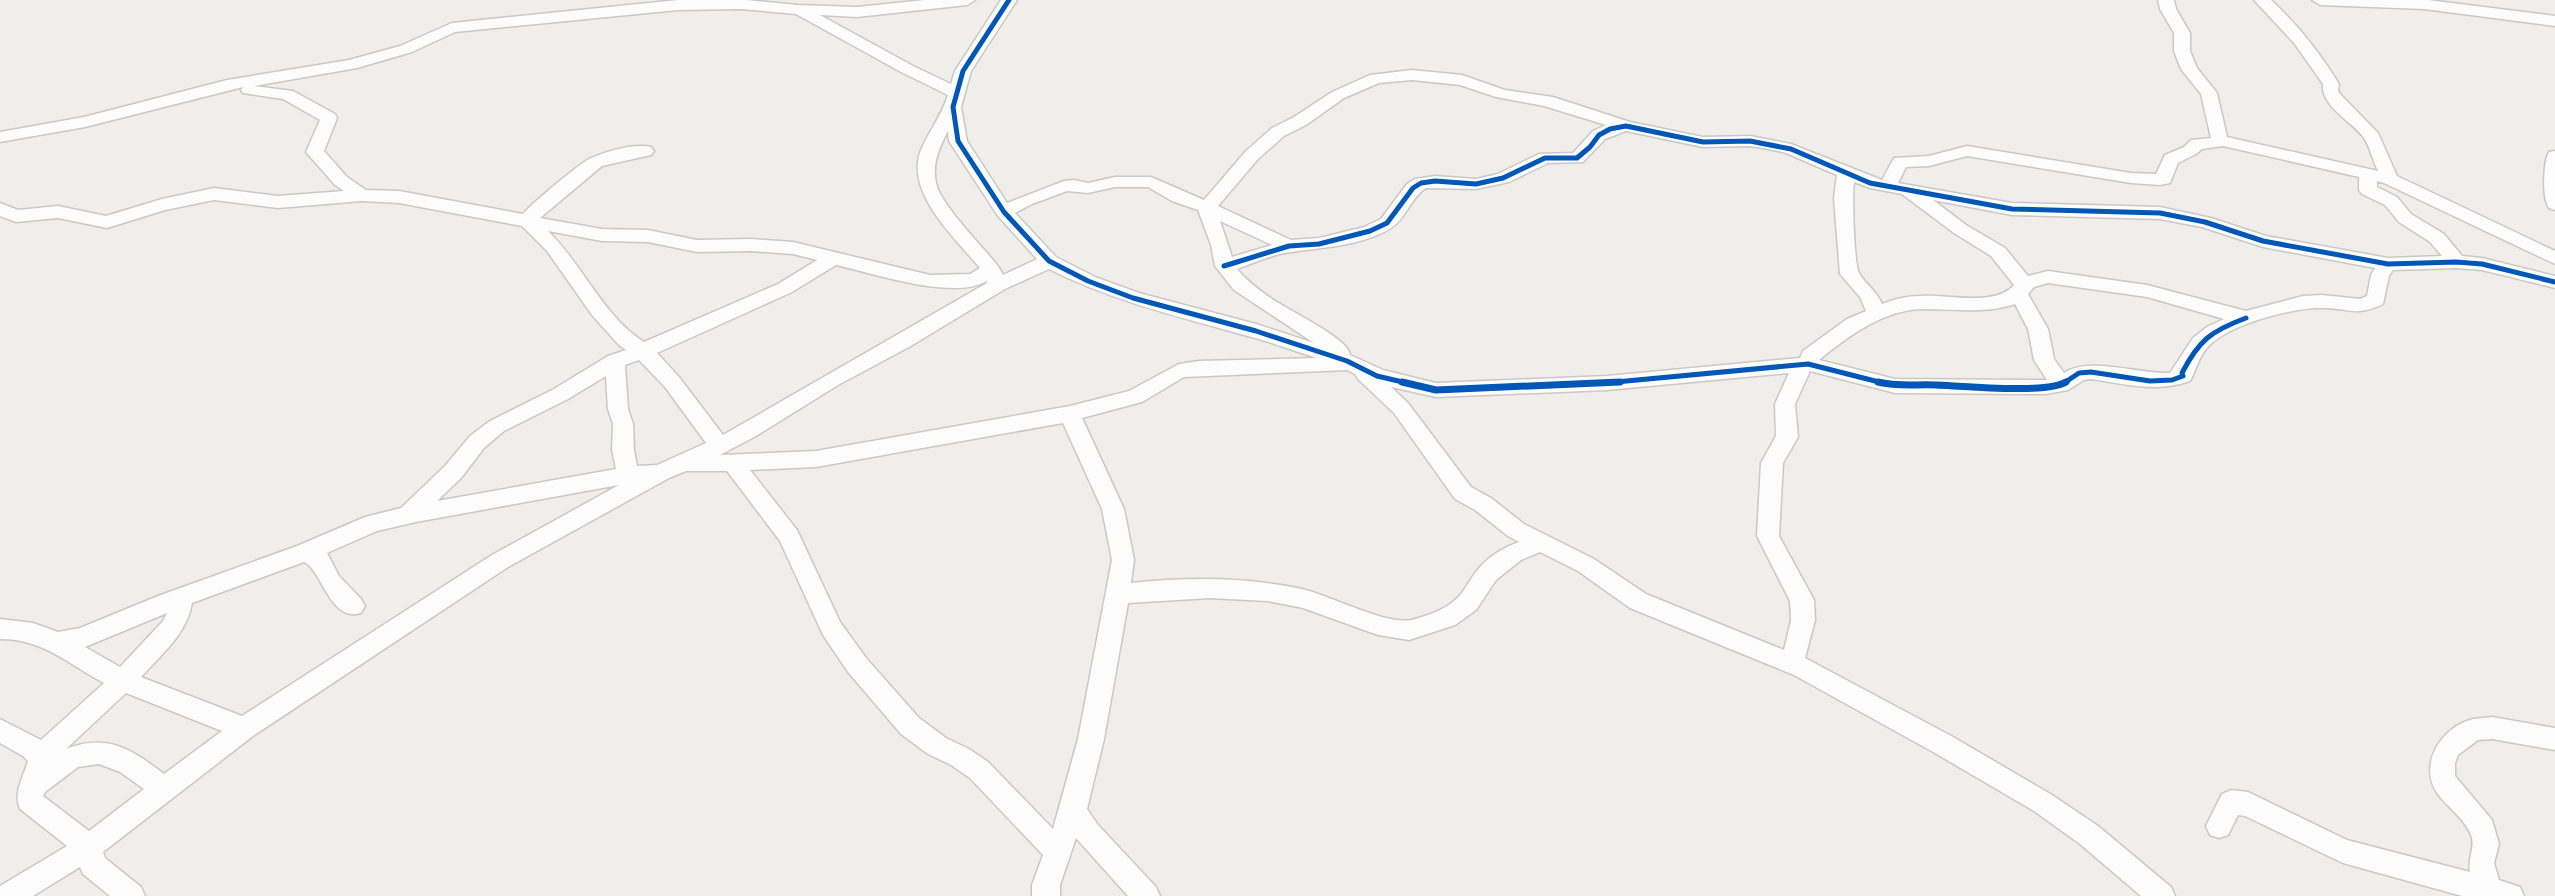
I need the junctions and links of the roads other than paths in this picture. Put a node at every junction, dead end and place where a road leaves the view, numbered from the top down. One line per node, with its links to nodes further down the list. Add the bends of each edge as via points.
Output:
1 (967, 0): 6 (street, via 856,12)
2 (1009, 0): 11 (street, via 963,71)
3 (2166, 0): 14 (street, via 2182,33 2182,51 2189,69 2210,94)
4 (2262, 0): 19 (street, via 2318,64 2331,84 2334,98 2372,137)
5 (2320, 0): 7 (street, via 2424,4)
6 (798, 10): 8 (street, via 741,4 678,5 448,29 412,47); 11 (street, via 899,64)
7 (2555, 21)
8 (351, 65): 9 (street); 10 (street)
9 (222, 86): 10 (street); 13 (street, via 85,122)
10 (287, 94): 23 (street, via 329,118 315,152 341,181)
11 (954, 100): 27 (street, via 958,140); 37 (street, via 929,151 927,184 936,202)
12 (1626, 126): 17 (street, via 1703,142 1769,144); 25 (street, via 1547,102 1502,94 1462,80 1412,75 1376,78 1338,95 1278,132 1252,155); 30 (street, via 1599,135 1580,157 1540,160 1492,181 1465,185 1436,181 1421,183 1386,223 1370,231 1319,244)
13 (0, 137)
14 (2221, 141): 18 (street); 20 (street, via 2197,144 2192,152 2174,158 2169,162 2163,179)
15 (645, 151): 29 (street, via 596,162 532,214)
16 (2555, 156): 24 (street)
17 (1846, 172): 21 (street, via 1870,183); 40 (street, via 1843,198 1849,274 1868,294)
18 (2368, 174): 19 (street); 34 (street, via 2368,190 2391,201 2405,218 2437,238)
19 (2390, 178): 32 (street)
20 (2140, 179): 21 (street, via 1967,151 1929,161 1900,162); 28 (street, via 2137,185 2139,197)
21 (1887, 186): 22 (street)
22 (1909, 191): 28 (street, via 2022,210); 39 (street, via 1960,229 1998,252)
23 (362, 195): 26 (street, via 278,202 214,194 162,205 107,222 58,212 16,216); 29 (street, via 399,197)
24 (2555, 204)
25 (1206, 208): 27 (street, via 1151,182 1141,181 1088,188 1064,186); 30 (street); 36 (street)
26 (0, 209)
27 (1004, 212): 33 (street)
28 (2150, 213): 35 (street, via 2205,222 2273,243)
29 (528, 221): 31 (street, via 602,235 648,236 697,246 794,248); 42 (street, via 554,247 599,310 626,340)
30 (1289, 246): 36 (street)
31 (835, 257): 37 (street, via 930,281); 42 (street, via 786,288)
32 (2555, 258)
33 (1049, 261): 37 (street); 45 (street, via 1088,281 1133,298 1256,331)
34 (2456, 262): 35 (street); 38 (street, via 2490,266)
35 (2388, 264): 41 (street, via 2380,275 2376,299 2365,305 2303,302)
36 (1224, 266): 45 (street, via 1241,286 1309,329)
37 (994, 277): 48 (street)
38 (2555, 282)
39 (2021, 289): 40 (street, via 2010,300 1989,304 1906,303); 41 (street, via 2040,278 2058,277 2162,294); 46 (street, via 2038,329 2044,360)
40 (1877, 314): 44 (street, via 1828,341 1810,356)
41 (2246, 318): 46 (street, via 2222,326 2202,338 2183,376 2175,379 2150,381 2091,372 2079,373)
42 (643, 351): 43 (street); 48 (street, via 672,382)
43 (615, 361): 50 (street, via 618,409 623,424 623,450); 51 (street, via 561,394 496,426 477,442 436,490)
44 (1808, 364): 45 (street, via 1607,383 1436,390 1376,376); 46 (street, via 1894,386 2029,388); 59 (street, via 1802,366 1787,398 1787,437 1772,462 1768,516 1768,536 1802,600 1803,620)
45 (1354, 365): 47 (street, via 1234,366 1179,371 1135,397); 52 (street, via 1401,408 1463,494 1483,504 1516,530)
46 (2060, 385)
47 (1070, 414): 48 (street, via 816,459); 54 (street, via 1113,509 1123,560)
48 (726, 454): 49 (street); 70 (street, via 789,536 831,628 857,665 910,726 979,770)
49 (671, 468): 50 (street); 61 (street, via 500,561)
50 (628, 474): 51 (street)
51 (405, 517): 53 (street, via 373,523)
52 (1541, 542): 54 (street, via 1513,554 1488,572 1468,603 1447,618 1409,630 1378,625 1304,599 1267,592 1210,589 1132,592); 59 (street, via 1586,565 1650,606)
53 (305, 552): 55 (street); 56 (street, via 318,558 331,583)
54 (1117, 596): 67 (street, via 1091,739)
55 (181, 598): 58 (street, via 82,638); 60 (street, via 178,618)
56 (353, 606)
57 (4, 625): 58 (street)
58 (57, 642): 60 (street)
59 (1792, 664): 76 (street, via 1944,745 2043,803 2089,835)
60 (123, 681): 61 (street); 64 (street)
61 (244, 728): 66 (street)
62 (0, 730): 64 (street, via 32,748)
63 (2555, 740): 71 (street, via 2492,728 2473,730 2449,746 2444,757 2442,775 2446,784 2484,831 2486,844 2481,863)
64 (40, 757): 65 (street)
65 (31, 788): 66 (street, via 76,756 96,751 128,761); 69 (street, via 29,801 33,806)
66 (166, 790): 69 (street)
67 (1073, 811): 70 (street); 75 (street, via 1089,834)
68 (2219, 826): 71 (street, via 2231,802 2248,804 2343,851)
69 (89, 847): 72 (street); 73 (street, via 93,865)
70 (1058, 852): 74 (street, via 1046,885)
71 (2499, 892)
72 (8, 896)
73 (131, 896)
74 (1046, 896)
75 (1146, 896)
76 (2161, 896)

